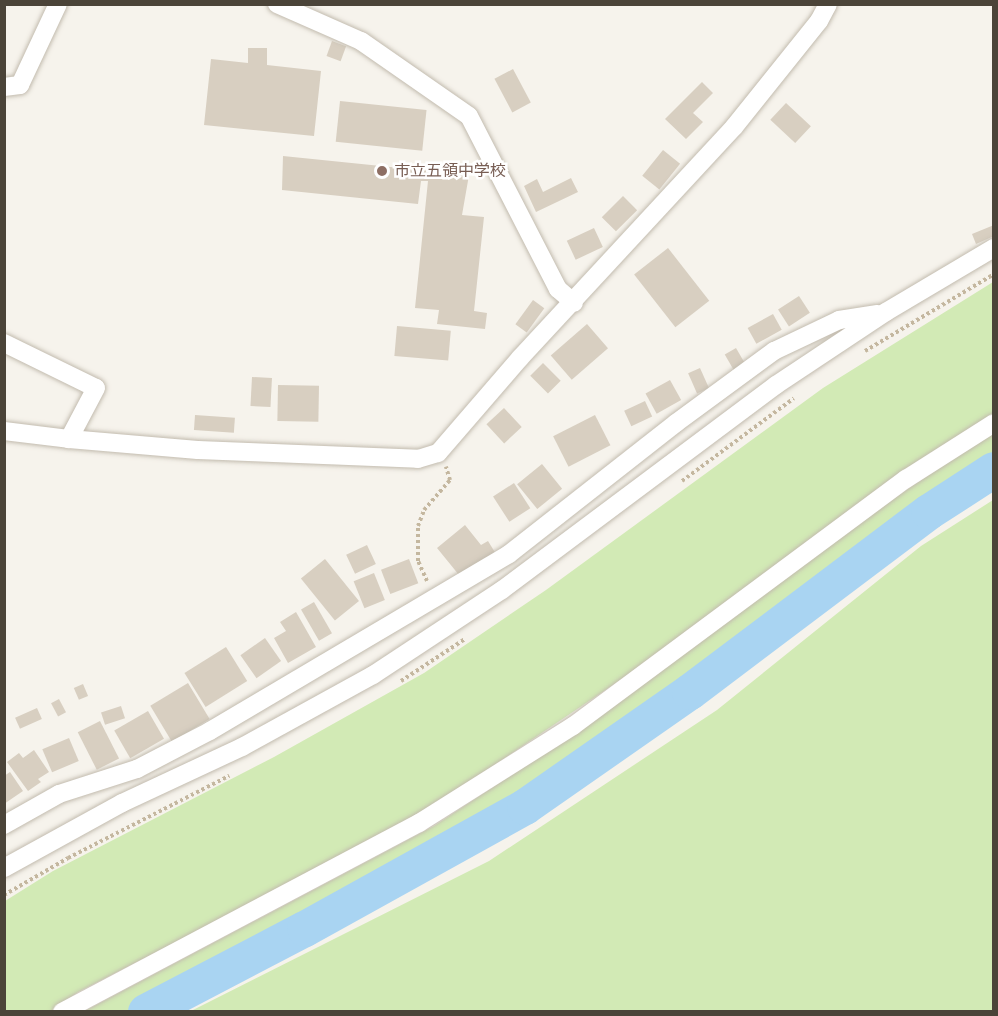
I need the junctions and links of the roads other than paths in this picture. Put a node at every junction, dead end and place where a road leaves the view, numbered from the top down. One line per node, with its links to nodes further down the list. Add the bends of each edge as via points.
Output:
1 (58, 4): 4 (street, via 20,85)
2 (277, 4): 6 (street, via 361,41 469,116 558,289)
3 (828, 4): 6 (street, via 819,21 734,127)
4 (4, 87)
5 (993, 248): 7 (street)
6 (574, 303): 11 (street, via 520,358 438,453 418,459 198,450)
7 (886, 312): 12 (street, via 839,320 774,351 509,554 210,731 137,769 59,794); 13 (street, via 776,385 502,590 373,675 242,747 122,803)
8 (4, 343): 11 (street, via 96,388)
9 (993, 423): 14 (street, via 906,479 573,726 419,823)
10 (4, 430): 11 (street)
11 (69, 439)
12 (4, 825)
13 (4, 868)
14 (62, 1011)

